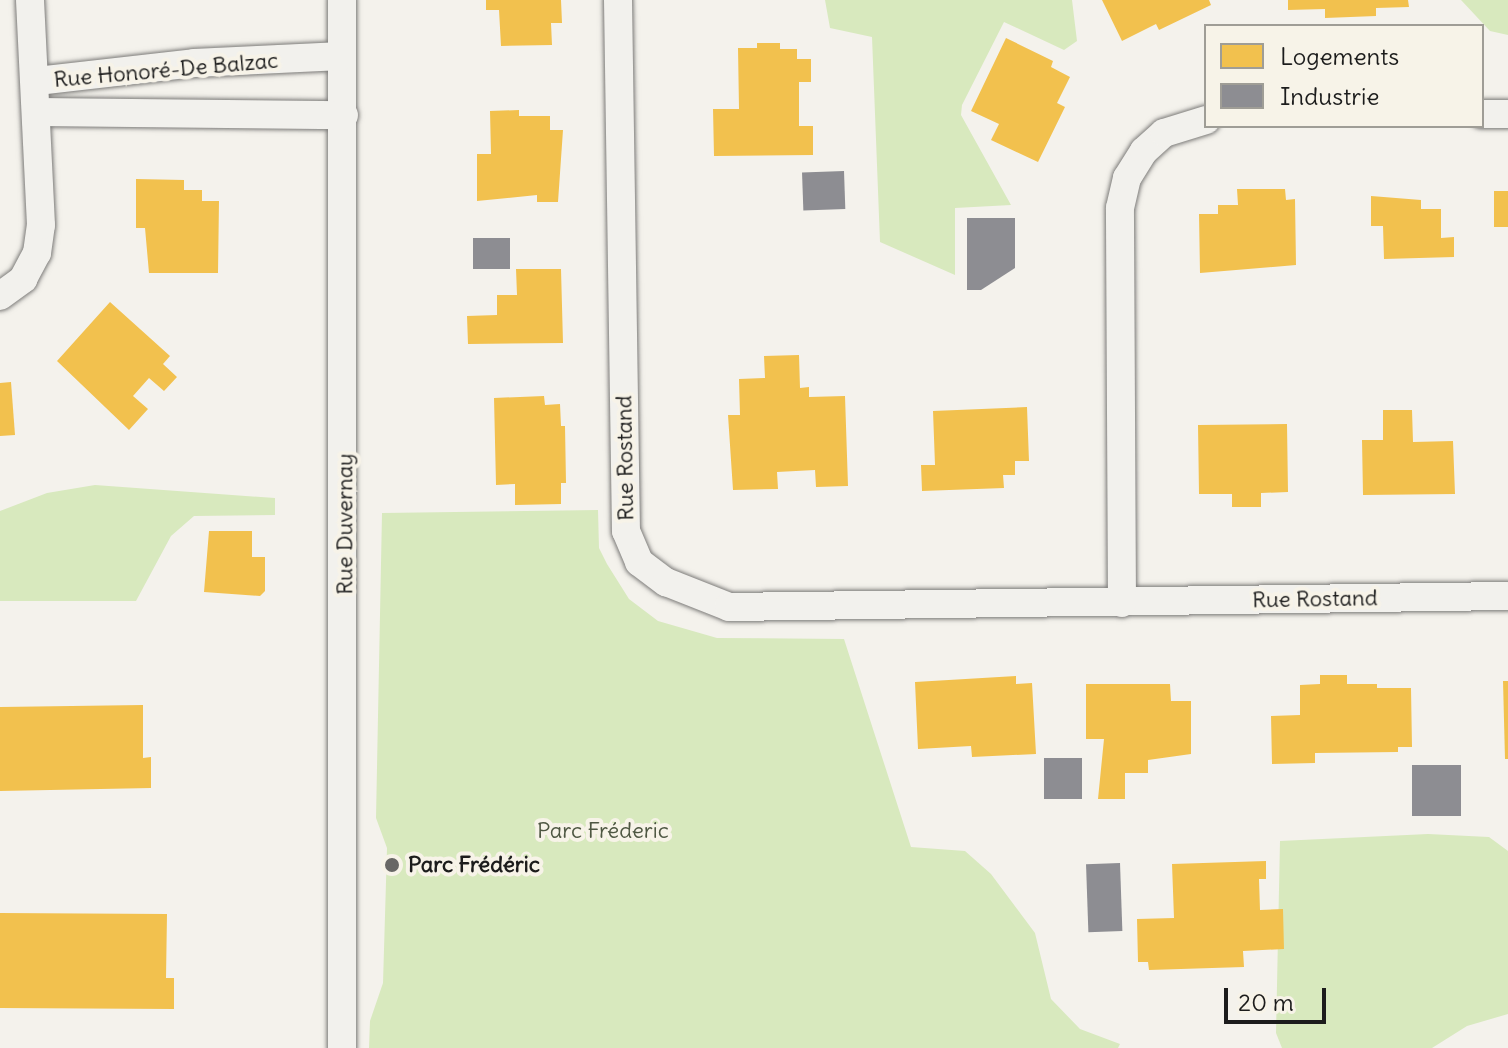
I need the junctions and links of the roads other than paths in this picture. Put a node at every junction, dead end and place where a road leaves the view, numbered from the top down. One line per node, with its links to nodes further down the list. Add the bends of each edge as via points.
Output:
1 (30, 0): 5 (street, Rue Honoré-De Balzac)
2 (342, 0): 4 (street, Rue Duvernay)
3 (618, 0): 13 (street, Rue Rostand, via 626,531 639,562 666,582 729,607)
4 (342, 56): 5 (street, Rue Honoré-De Balzac, via 194,63); 9 (street, Rue Duvernay)
5 (37, 81): 6 (street, Rue Honoré-De Balzac)
6 (38, 112): 9 (street, Rue Honoré-De Balzac); 11 (street, Rue Honoré-De Balzac, via 37,253 23,279)
7 (1484, 114): 8 (street)
8 (1508, 114)
9 (344, 115): 14 (street, Rue Duvernay)
10 (1204, 121): 13 (street, via 1164,133 1144,151 1127,178 1120,208)
11 (0, 296)
12 (1508, 596): 13 (street, Rue Rostand)
13 (1122, 603)
14 (342, 1048)

